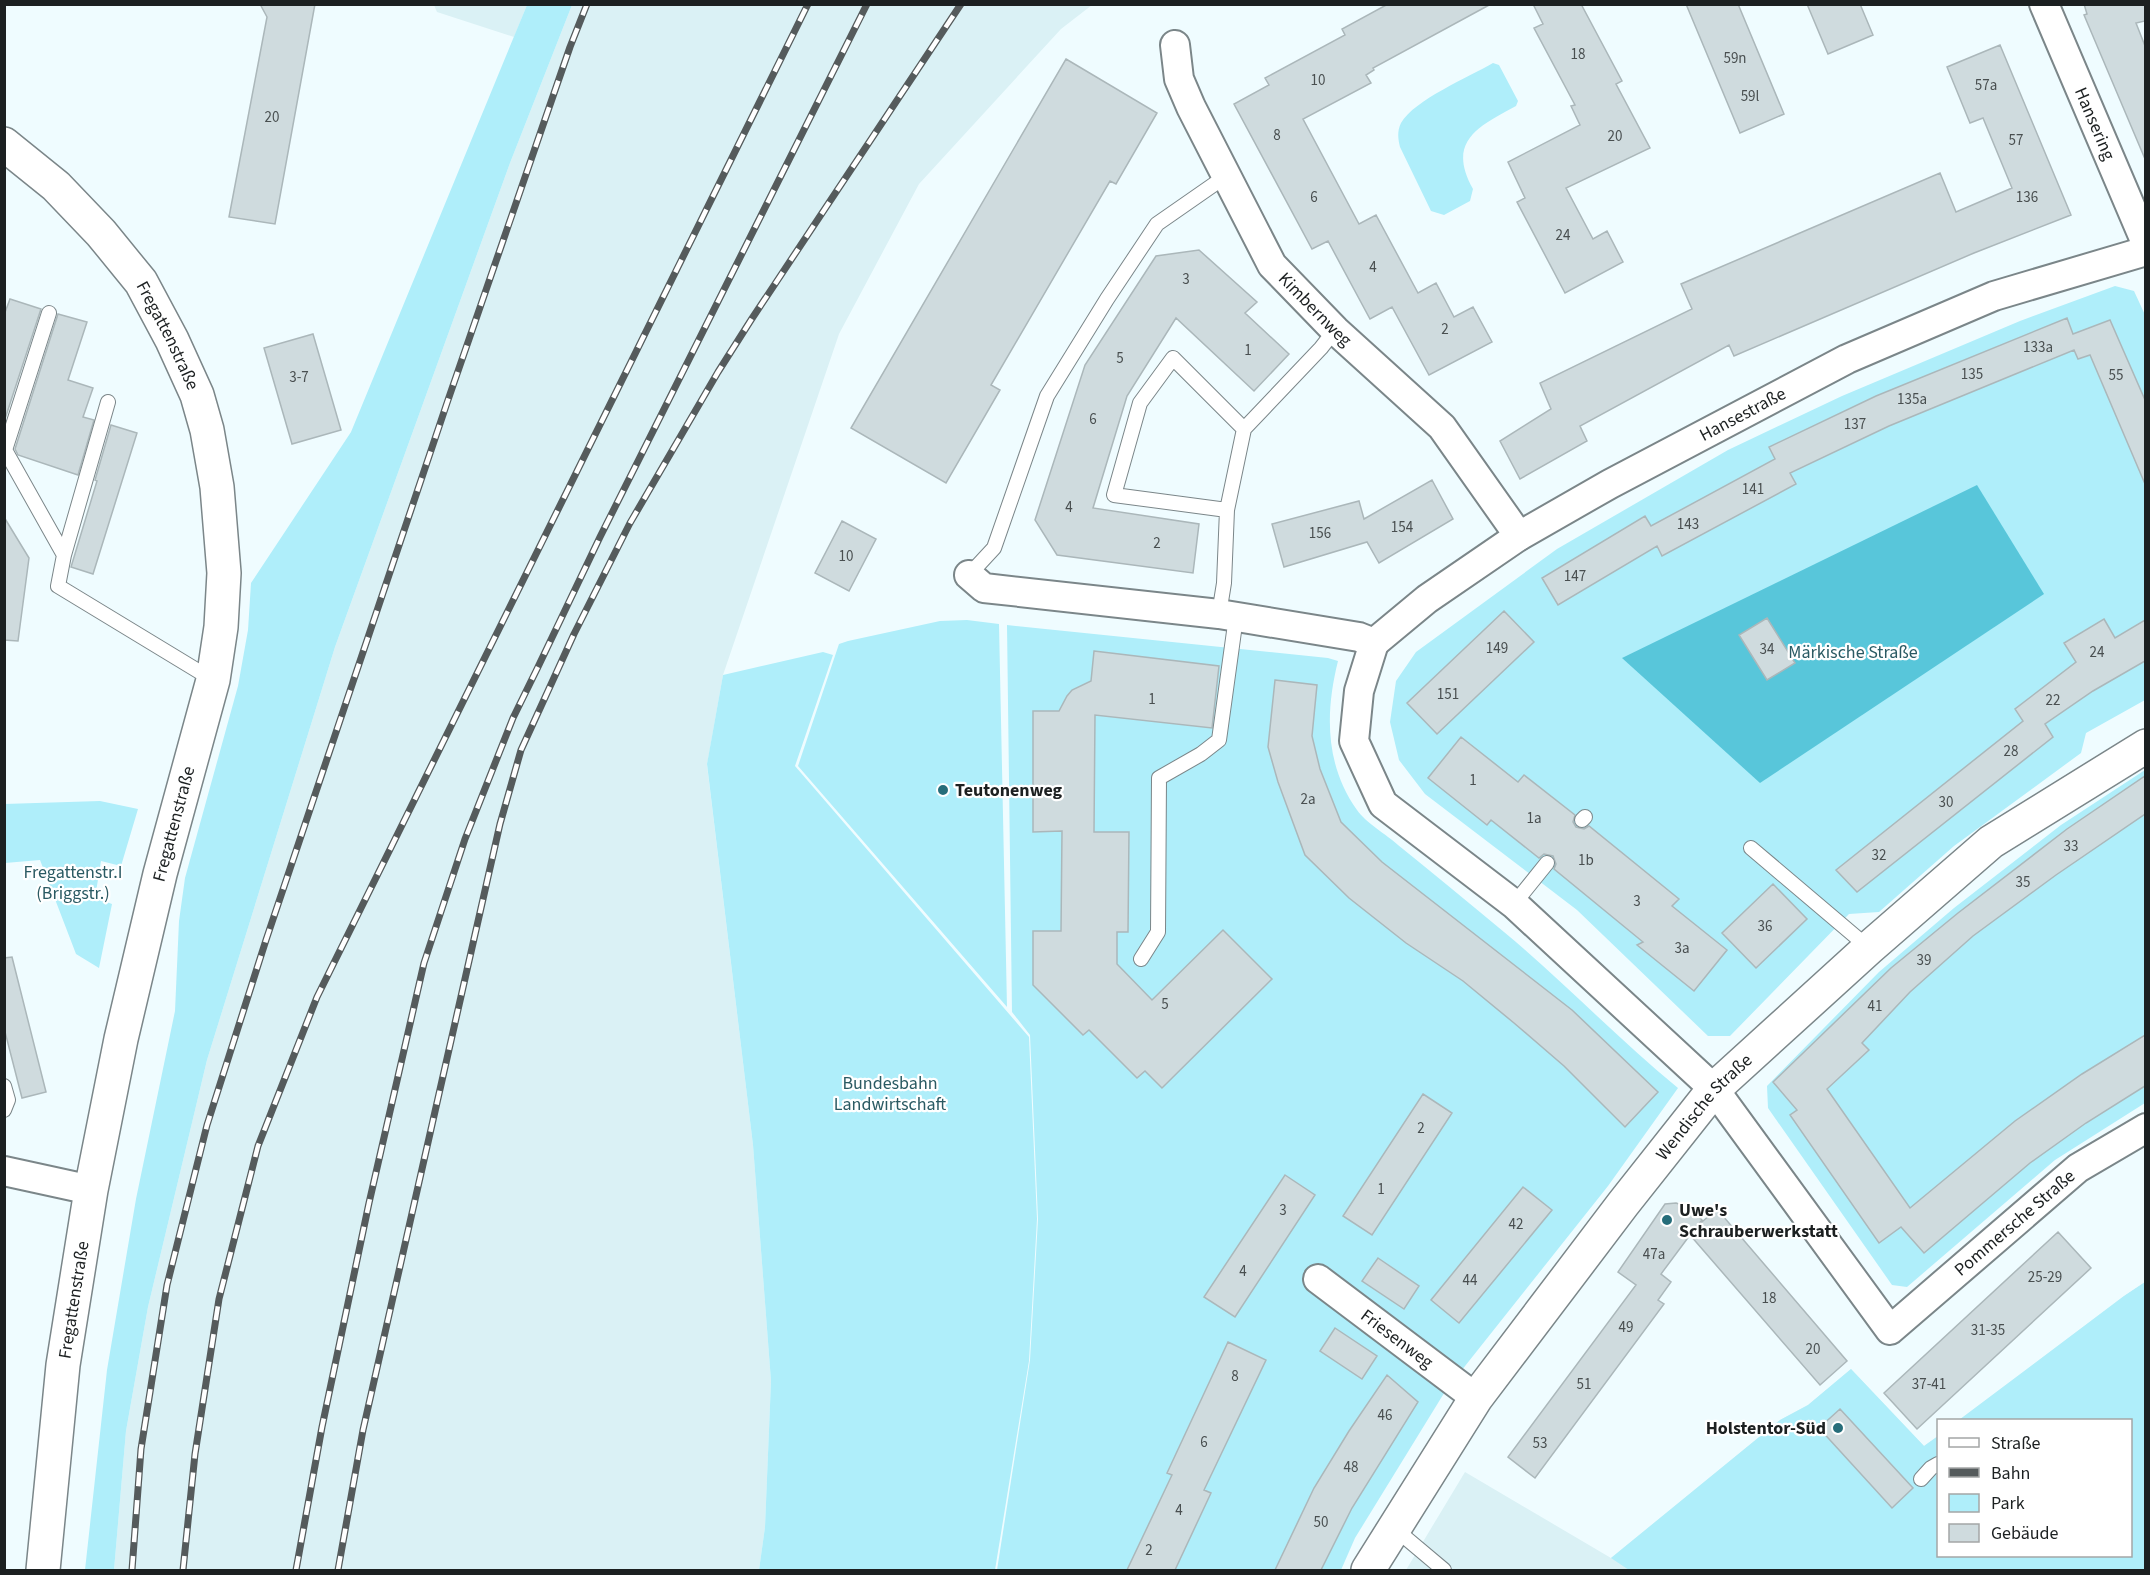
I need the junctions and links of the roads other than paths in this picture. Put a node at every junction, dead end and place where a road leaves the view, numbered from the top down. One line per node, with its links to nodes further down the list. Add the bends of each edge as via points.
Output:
1 (2044, 4): 5 (street, Hansering)
2 (1174, 45): 4 (street, Kimbernweg, via 1179,79)
3 (4, 144): 17 (street, Fregattenstraße, via 56,186 141,282 197,395 211,453 222,528 223,595)
4 (1226, 176): 8 (street, Kimbernweg, via 1272,265); 14 (lane, via 1158,224 1107,299 1047,396 994,548)
5 (2145, 243)
6 (2145, 251): 12 (street, Hansestraße, via 1994,296 1847,359)
7 (49, 313): 13 (lane, via 5,450)
8 (1335, 330): 10 (lane); 12 (street, Kimbernweg, via 1442,427)
9 (108, 402): 13 (lane)
10 (1244, 429): 11 (lane); 11 (lane, via 1173,358 1140,404 1114,495)
11 (1227, 510): 15 (lane)
12 (1519, 536): 16 (street, Hansestraße, via 1427,599)
13 (64, 555): 17 (lane, via 58,586)
14 (969, 575): 15 (street, via 984,588)
15 (1227, 616): 16 (street, via 1359,637); 23 (lane, via 1219,740 1159,778 1158,932)
16 (1374, 643): 21 (street, via 1359,691 1354,741 1383,804)
17 (213, 680): 29 (street, Fregattenstraße, via 160,874)
18 (2145, 746): 22 (street, Wendische Straße, via 1991,842)
19 (1751, 848): 22 (lane)
20 (1547, 863): 21 (lane)
21 (1514, 904): 25 (street)
22 (1869, 948): 25 (street, Wendische Straße)
23 (1141, 959)
24 (4, 1086): 26 (lane, via 8,1100)
25 (1714, 1089): 27 (street, Pommersche Straße, via 1890,1330 2078,1168); 31 (street, Wendische Straße)
26 (4, 1110)
27 (2145, 1128)
28 (4, 1171): 29 (street)
29 (91, 1190): 35 (street, Fregattenstraße, via 63,1365)
30 (1318, 1280): 31 (street, Friesenweg)
31 (1476, 1398): 34 (street, Wendische Straße)
32 (1937, 1465): 33 (lane)
33 (1922, 1479)
34 (1394, 1528): 36 (street, Wendische Straße); 37 (lane)
35 (43, 1570)
36 (1368, 1570)
37 (1444, 1570)

